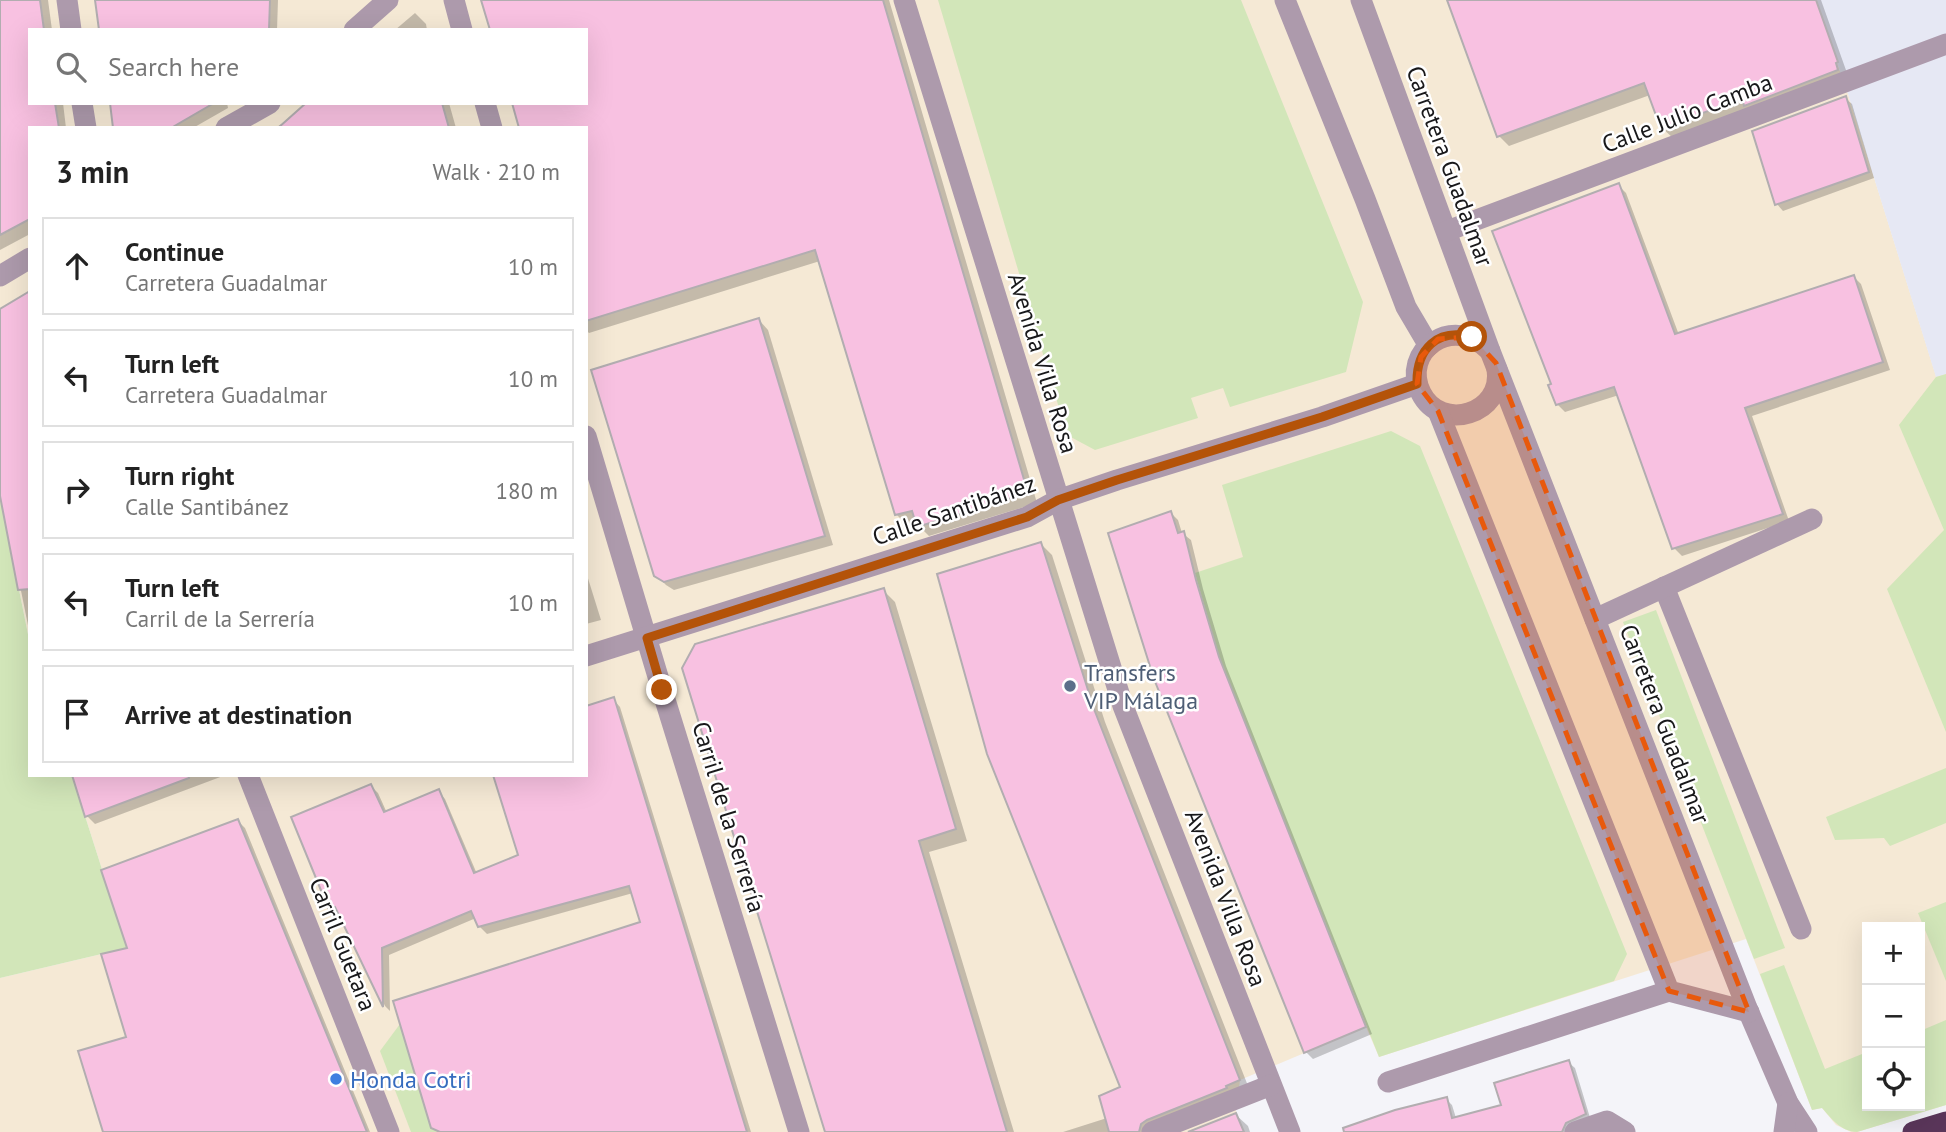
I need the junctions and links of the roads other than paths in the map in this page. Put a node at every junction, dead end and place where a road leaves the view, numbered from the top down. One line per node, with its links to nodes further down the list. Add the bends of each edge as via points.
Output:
1 (67, 0): 7 (street)
2 (388, 0): 8 (street)
3 (454, 0): 9 (street)
4 (904, 0): 25 (street, Avenida Villa Rosa)
5 (1285, 0): 20 (street, via 1406,307)
6 (1361, 0): 17 (street, Carretera Guadalmar)
7 (71, 28)
8 (356, 28)
9 (461, 28)
10 (1946, 44): 17 (street, Calle Julio Camba)
11 (82, 105): 14 (street)
12 (266, 105): 15 (street)
13 (486, 105): 16 (street)
14 (86, 126)
15 (230, 126)
16 (491, 126)
17 (1447, 231): 21 (street, Carretera Guadalmar)
18 (28, 259): 19 (street)
19 (0, 276)
20 (1429, 346): 21 (street, via 1461,334 1482,343); 22 (street, via 1420,357)
21 (1493, 357): 23 (street, Carretera Guadalmar, via 1496,387 1483,407 1461,415); 28 (street, Carretera Guadalmar)
22 (1417, 384): 23 (street); 25 (street, Calle Santibánez)
23 (1438, 411): 33 (street)
24 (588, 443): 29 (street, Carril de la Serrería)
25 (1058, 500): 29 (street, Calle Santibánez, via 1027,517); 36 (street, Avenida Villa Rosa, via 1123,706)
26 (1812, 519): 27 (street)
27 (1664, 587): 28 (street); 32 (street)
28 (1595, 619): 34 (street, Carretera Guadalmar)
29 (647, 638): 30 (street, Calle Santibánez); 40 (street, Carril de la Serrería)
30 (588, 655)
31 (248, 777): 39 (street, Carril Guetara)
32 (1801, 929)
33 (1669, 991): 34 (street); 35 (street)
34 (1749, 1012): 37 (street, Carretera Guadalmar)
35 (1388, 1082)
36 (1271, 1085): 41 (street); 42 (street, Avenida Villa Rosa)
37 (1787, 1102): 45 (street, Carretera Guadalmar); 46 (street, Carretera Guadalmar)
38 (1946, 1122): 47 (highway)
39 (389, 1132)
40 (799, 1132)
41 (1152, 1132)
42 (1290, 1132)
43 (1575, 1132): 44 (street, via 1607,1121)
44 (1625, 1132)
45 (1784, 1132)
46 (1807, 1132)
47 (1913, 1132)

